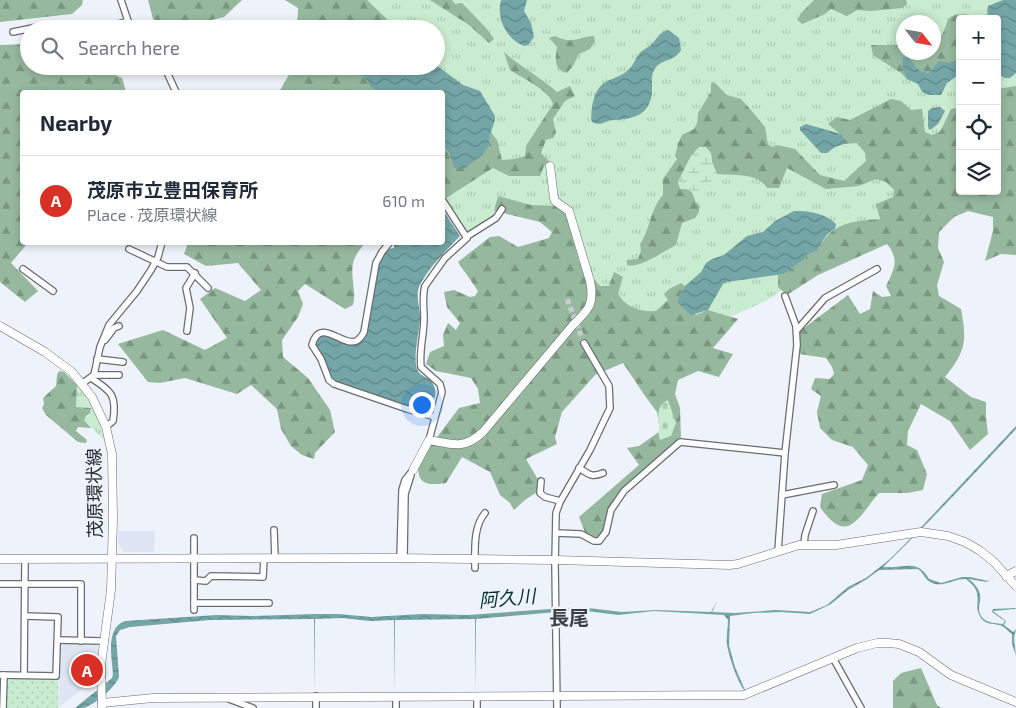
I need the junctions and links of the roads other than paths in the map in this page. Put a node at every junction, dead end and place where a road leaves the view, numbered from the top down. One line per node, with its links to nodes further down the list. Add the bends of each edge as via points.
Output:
1 (121, 0): 2 (street)
2 (128, 20)
3 (20, 30): 4 (street)
4 (13, 32)
5 (169, 75): 6 (street)
6 (175, 90)
7 (550, 166): 34 (street, via 555,201 569,211 590,281 589,309 473,442 457,445)
8 (445, 203): 10 (street)
9 (502, 209): 10 (street, via 496,218)
10 (466, 237): 32 (street, via 445,258 424,291 420,357 423,371 440,384 442,392)
11 (161, 245): 14 (street)
12 (388, 245): 32 (street, via 376,263 360,340 348,342 322,332 312,345 334,384)
13 (129, 250): 14 (street)
14 (156, 262): 17 (street, via 170,267 187,267); 26 (street, via 110,325)
15 (22, 269): 19 (street)
16 (877, 269): 23 (street, via 825,298)
17 (194, 273): 18 (street); 24 (street, via 186,288 190,308)
18 (208, 288)
19 (53, 291)
20 (786, 296): 23 (street)
21 (0, 326): 31 (street, 茂原環状線, via 59,361)
22 (119, 326): 26 (street)
23 (797, 330): 35 (street)
24 (187, 331)
25 (584, 343): 36 (street, via 609,386 610,408)
26 (100, 347): 27 (street)
27 (98, 359): 28 (street); 30 (street)
28 (123, 362)
29 (119, 375): 30 (street)
30 (92, 377): 31 (street); 33 (street, via 107,389 114,400 113,421)
31 (83, 383): 33 (street, 茂原環状線, via 97,404)
32 (435, 417): 34 (street)
33 (106, 427): 55 (street, 茂原環状線, via 112,454)
34 (429, 440): 37 (street)
35 (786, 453): 41 (street); 46 (street, via 680,442 624,491 611,510 602,538 594,541 581,534)
36 (579, 468): 38 (street, via 592,476); 42 (street)
37 (413, 470): 52 (street, via 405,480 401,495)
38 (603, 473)
39 (541, 480): 42 (street, via 540,493)
40 (834, 485): 41 (street)
41 (782, 495): 49 (street)
42 (560, 501): 46 (street, via 556,512)
43 (813, 511): 48 (street)
44 (485, 513): 57 (street, via 476,532)
45 (274, 530): 51 (street)
46 (556, 533): 58 (street)
47 (194, 538): 56 (street)
48 (804, 544): 49 (street); 61 (street, via 836,545 921,532 935,533 979,550 993,560)
49 (778, 550): 58 (street, via 738,564)
50 (264, 558): 51 (street); 56 (street); 62 (street, via 263,577 211,576 206,581)
51 (275, 558): 52 (street)
52 (402, 558): 57 (street)
53 (0, 559): 54 (street)
54 (25, 559): 55 (street); 63 (street)
55 (111, 559): 56 (street); 72 (street, 茂原環状線, via 110,600)
56 (194, 559): 62 (street)
57 (475, 559): 58 (street); 59 (street)
58 (556, 560): 78 (street)
59 (474, 568)
60 (1016, 571): 61 (street)
61 (1006, 576): 65 (street)
62 (194, 580): 66 (street)
63 (25, 583): 64 (street); 69 (street); 71 (street, via 81,584)
64 (0, 584)
65 (1016, 586)
66 (194, 602): 67 (street); 68 (street)
67 (269, 603)
68 (194, 610)
69 (25, 616): 70 (street, via 58,616); 75 (street)
70 (58, 640): 71 (street); 75 (street, via 56,676)
71 (81, 641): 72 (street)
72 (103, 641): 82 (street, 茂原環状線)
73 (834, 658): 78 (street, via 744,695); 81 (street, via 877,643 899,644 919,652 961,680); 89 (street)
74 (2, 675): 75 (street); 83 (street)
75 (24, 675)
76 (316, 696): 79 (street); 80 (street); 85 (street)
77 (477, 696): 78 (street); 79 (street); 87 (street)
78 (556, 696): 88 (street)
79 (396, 697): 86 (street)
80 (227, 698): 82 (street, via 153,698); 84 (street)
81 (1016, 702)
82 (102, 705)
83 (3, 708)
84 (253, 708)
85 (316, 708)
86 (396, 708)
87 (477, 708)
88 (557, 708)
89 (860, 708)

